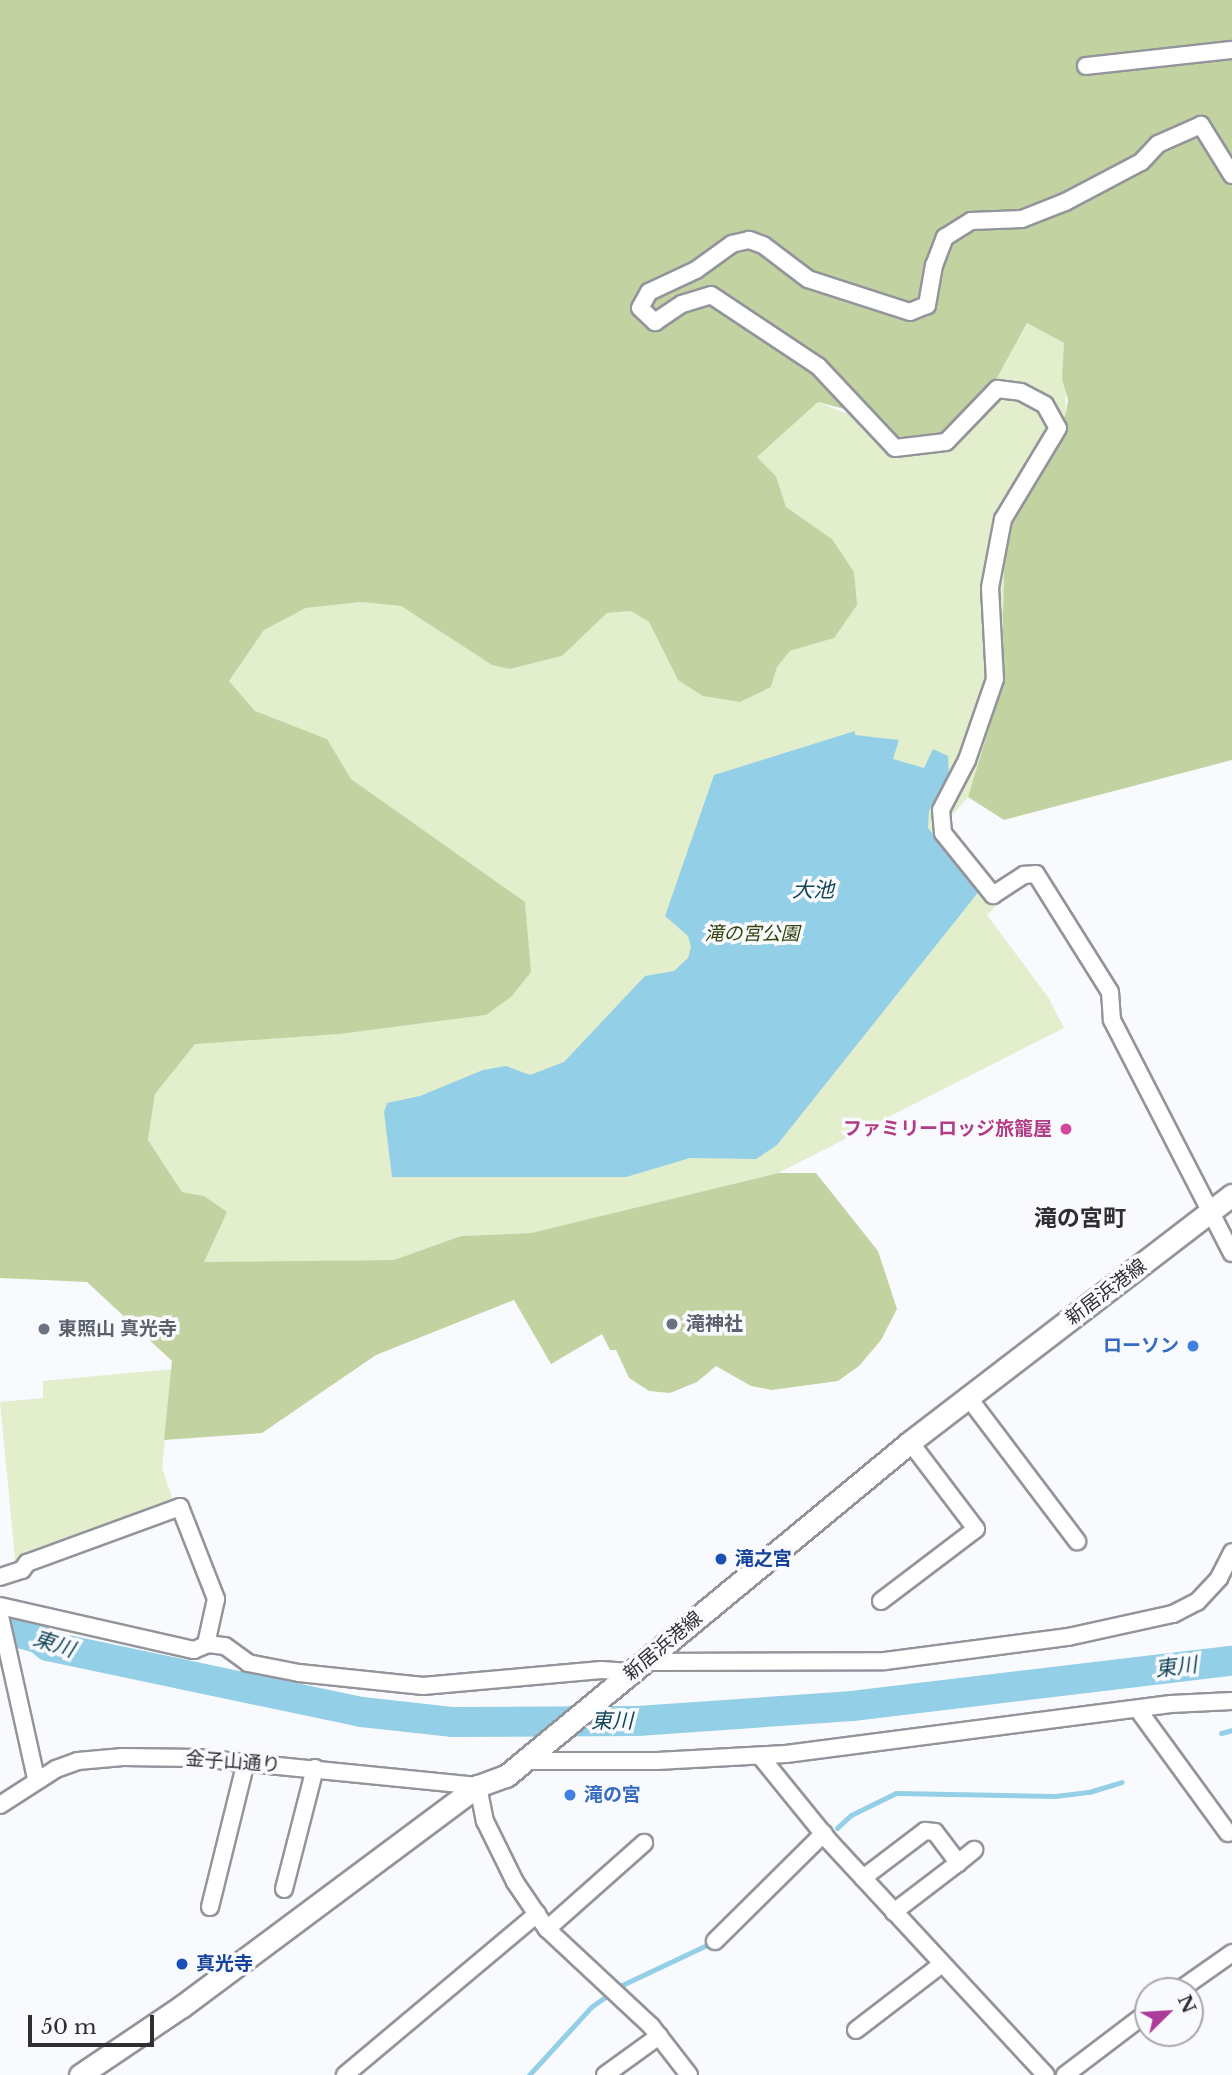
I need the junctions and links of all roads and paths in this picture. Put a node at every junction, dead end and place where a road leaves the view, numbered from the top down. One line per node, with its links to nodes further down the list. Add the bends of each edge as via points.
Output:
1 (1232, 50): 2 (street)
2 (1086, 66)
3 (1232, 175): 5 (street, via 1201,125 1158,144 1141,162 1065,202 1022,219 971,221 945,237 927,305 910,312 808,279 763,245 749,240 732,244 641,300 642,314 655,322 682,304 711,295 818,366 895,448 946,442 997,389 1021,392 1045,405 1058,428 1003,519 990,588 995,679 967,760 941,810 943,833 993,894 1024,875 1036,874 1110,992 1112,1020)
4 (1232, 1195): 5 (main road, 新居浜港線)
5 (1209, 1213): 6 (street); 7 (main road, 新居浜港線)
6 (1232, 1254)
7 (968, 1397): 8 (main road, 新居浜港線); 9 (street)
8 (910, 1442): 12 (street, via 976,1529); 17 (main road, 新居浜港線)
9 (1077, 1541)
10 (1232, 1552): 17 (street, via 1219,1578 1197,1602 1172,1614 1068,1637 886,1661)
11 (0, 1577): 15 (street, via 180,1507 216,1599)
12 (881, 1601)
13 (0, 1606): 15 (street, via 194,1650)
14 (0, 1616): 16 (street)
15 (206, 1644): 17 (street, via 225,1646 248,1663 299,1673 423,1686)
16 (6, 1663): 24 (street)
17 (636, 1667): 20 (main road, 新居浜港線)
18 (1232, 1700): 19 (street)
19 (1139, 1711): 21 (street, via 894,1743); 28 (street)
20 (532, 1755): 21 (street); 25 (main road, 新居浜港線, via 506,1776)
21 (760, 1755): 27 (street)
22 (246, 1762): 23 (street, 金子山通り); 24 (street, 金子山通り, via 123,1757 78,1761); 34 (street)
23 (315, 1768): 25 (street, 金子山通り); 33 (street)
24 (36, 1779): 26 (street, 金子山通り)
25 (478, 1786): 36 (street, via 485,1821 515,1882); 45 (main road, 新居浜港線, via 181,2007)
26 (0, 1805)
27 (824, 1833): 32 (street); 38 (street)
28 (1228, 1833)
29 (643, 1843): 37 (street)
30 (974, 1850): 31 (street)
31 (958, 1863): 32 (street, via 935,1832 925,1830); 35 (street)
32 (863, 1878): 35 (street)
33 (284, 1889)
34 (210, 1907)
35 (894, 1912): 40 (street)
36 (537, 1914): 37 (street); 46 (street)
37 (547, 1929): 44 (street, via 608,1982)
38 (715, 1941)
39 (1232, 1952): 41 (street)
40 (942, 1964): 43 (street); 49 (street)
41 (1197, 1977)
42 (1134, 2023): 50 (street)
43 (856, 2030)
44 (659, 2036): 47 (street); 48 (street)
45 (80, 2075)
46 (345, 2075)
47 (605, 2075)
48 (689, 2075)
49 (1046, 2075)
50 (1065, 2075)

